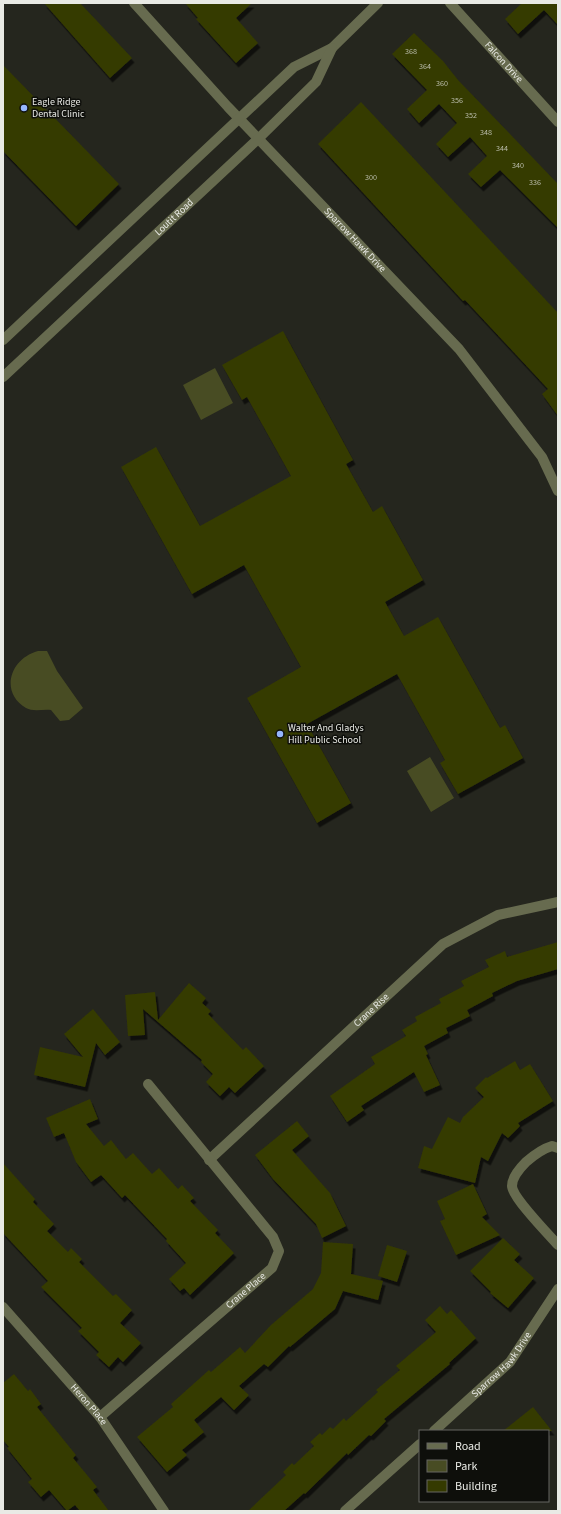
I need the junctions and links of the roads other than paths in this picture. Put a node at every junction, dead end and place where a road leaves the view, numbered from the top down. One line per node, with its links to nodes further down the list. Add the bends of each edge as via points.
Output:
1 (134, 3): 5 (street, Sparrow Hawk Drive)
2 (378, 3): 4 (street, Loutit Road)
3 (450, 3): 6 (street, Falcon Drive)
4 (332, 48): 5 (street, Loutit Road, via 294,67); 7 (street, Loutit Road, via 316,82)
5 (238, 118): 7 (street, Sparrow Hawk Drive); 8 (street, Loutit Road)
6 (558, 122)
7 (258, 139): 9 (street, Loutit Road); 10 (street, Sparrow Hawk Drive, via 459,349 542,457)
8 (3, 340)
9 (3, 377)
10 (558, 491)
11 (558, 902): 14 (street, Crane Rise, via 498,915 443,944)
12 (148, 1084): 14 (street, Crane Place)
13 (558, 1148): 15 (street, via 552,1146 533,1156 516,1175 512,1186 514,1193)
14 (209, 1160): 18 (street, Crane Place, via 273,1237 279,1251 272,1268)
15 (558, 1245)
16 (558, 1289): 19 (street, Sparrow Hawk Drive, via 510,1362)
17 (3, 1307): 18 (street, Heron Place)
18 (100, 1417): 21 (street, Heron Place)
19 (435, 1430)
20 (419, 1445): 22 (street)
21 (164, 1511)
22 (345, 1511)

